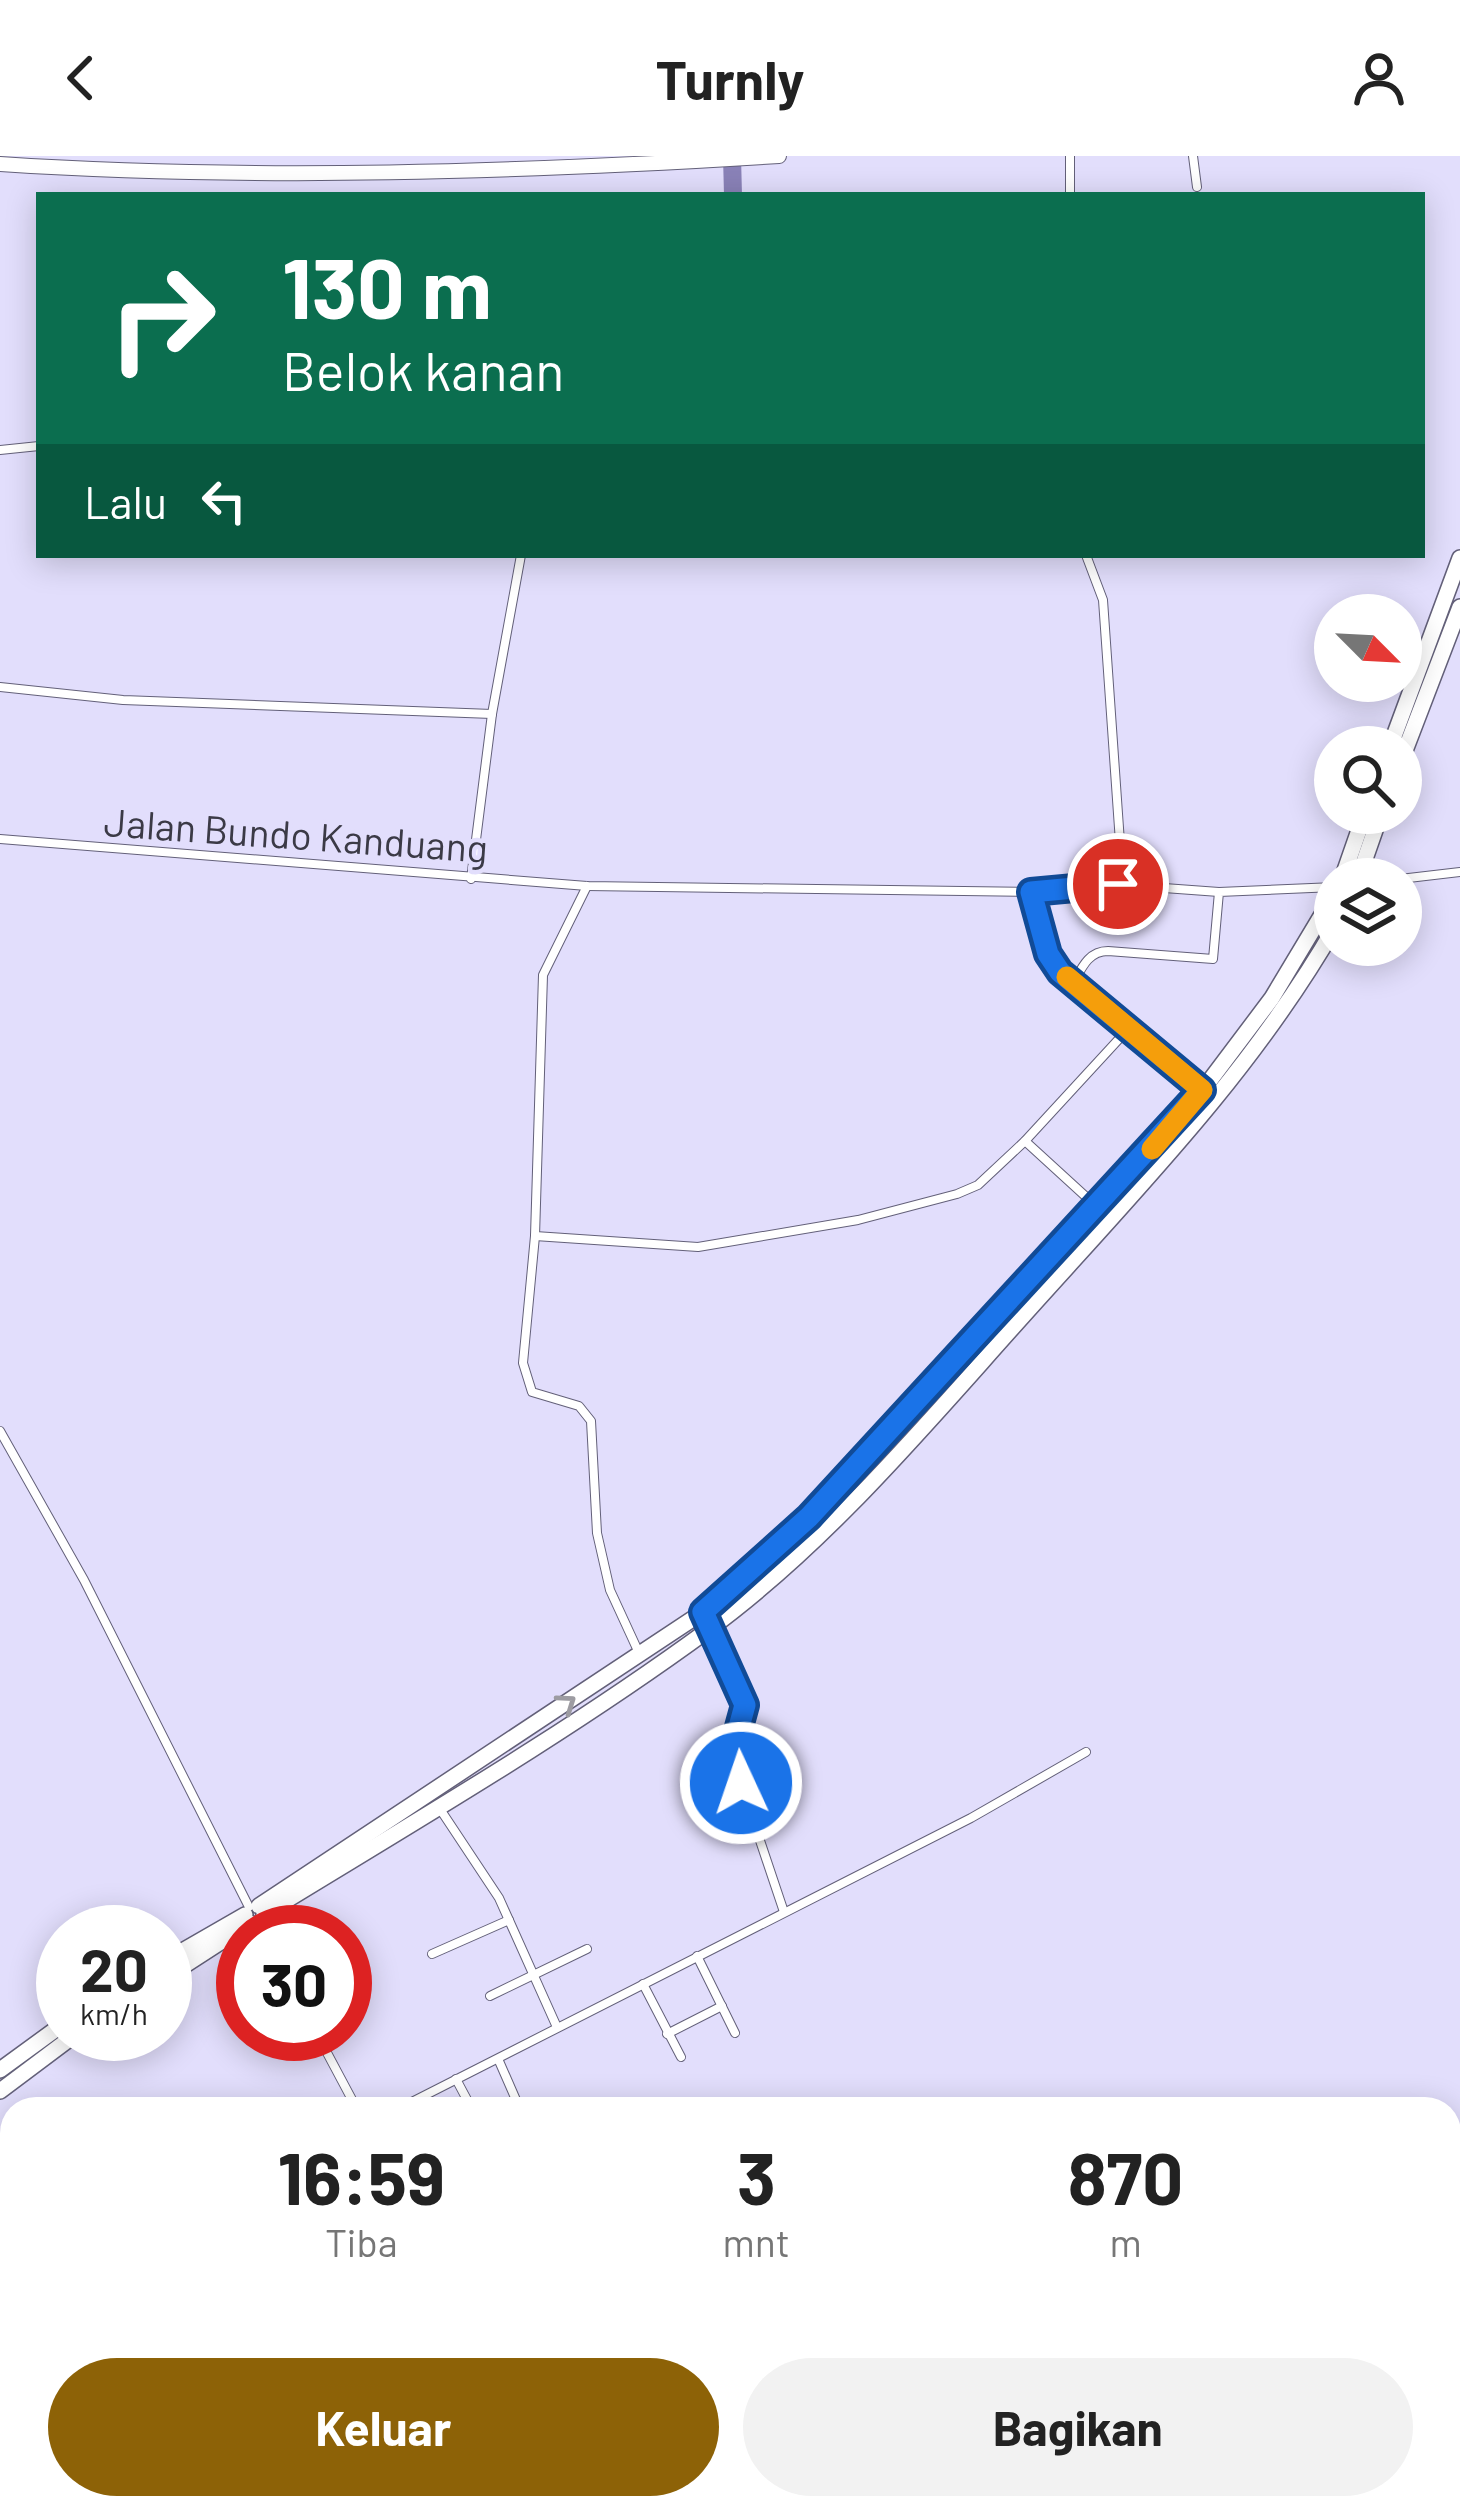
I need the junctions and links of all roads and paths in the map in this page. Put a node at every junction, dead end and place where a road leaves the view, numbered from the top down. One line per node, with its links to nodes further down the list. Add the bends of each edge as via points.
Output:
1 (126, 156): 9 (street)
2 (779, 156): 5 (main road)
3 (1070, 156): 11 (street)
4 (1193, 156): 10 (street)
5 (749, 158): 6 (main road)
6 (722, 159): 7 (main road)
7 (491, 163): 9 (main road)
8 (0, 164): 9 (main road)
9 (119, 172)
10 (1197, 187)
11 (1070, 192)
12 (36, 446): 13 (street)
13 (0, 450)
14 (1460, 557): 18 (highway)
15 (520, 558): 20 (street)
16 (1087, 558): 27 (street, via 1103,600)
17 (1460, 607): 18 (highway)
18 (1436, 647): 21 (highway); 22 (highway)
19 (0, 687): 20 (street, via 123,700)
20 (492, 714): 26 (street)
21 (1400, 726)
22 (1412, 726)
23 (0, 839): 26 (street, Jalan Bundo Kanduang)
24 (1460, 872): 25 (street)
25 (1422, 876)
26 (471, 879): 28 (street, Jalan Bundo Kanduang)
27 (1123, 885): 30 (street, Jalan Bundo Kanduang); 31 (street, Jalan Bundo Kanduang)
28 (587, 886): 30 (street, Jalan Bundo Kanduang); 40 (street, via 544,975)
29 (1314, 890): 31 (street, Jalan Bundo Kanduang)
30 (1031, 892): 34 (street, via 1050,960)
31 (1219, 892): 34 (street, via 1213,959 1098,951)
32 (1314, 928): 36 (highway)
33 (1314, 956): 36 (highway)
34 (1074, 982): 35 (street)
35 (1130, 1027): 37 (street); 38 (street)
36 (1252, 1041): 37 (highway); 42 (highway, via 1202,1118)
37 (1202, 1090): 39 (highway)
38 (1025, 1142): 39 (street); 40 (street, via 971,1189 858,1220 680,1249)
39 (1099, 1208): 41 (highway)
40 (535, 1236): 46 (street, via 526,1379 538,1396 579,1406 591,1421 597,1533 610,1590)
41 (946, 1374): 42 (highway); 44 (highway, via 775,1552)
42 (958, 1388): 45 (highway, via 823,1532)
43 (0, 1431): 49 (street)
44 (703, 1612): 45 (street); 46 (highway)
45 (711, 1628): 48 (highway); 52 (street, via 745,1705 736,1769)
46 (639, 1653): 50 (highway, one-way to 46)
47 (1086, 1752): 52 (street)
48 (438, 1806): 51 (highway); 53 (street)
49 (250, 1905)
50 (274, 1905)
51 (276, 1905)
52 (784, 1912): 56 (street)
53 (508, 1921): 55 (street); 57 (street)
54 (587, 1948): 57 (street)
55 (432, 1954)
56 (697, 1956): 58 (street); 60 (street)
57 (534, 1976): 59 (street); 61 (street)
58 (644, 1984): 61 (street); 63 (street)
59 (490, 1996)
60 (722, 2006): 62 (street); 63 (street)
61 (556, 2025): 68 (street)
62 (735, 2032)
63 (668, 2034): 65 (street)
64 (36, 2048): 69 (highway)
65 (681, 2057)
66 (36, 2058): 69 (highway)
67 (331, 2061): 71 (street)
68 (499, 2061): 70 (street); 74 (street)
69 (3, 2078)
70 (456, 2079): 72 (street); 73 (street)
71 (351, 2097)
72 (420, 2097)
73 (466, 2097)
74 (515, 2097)

